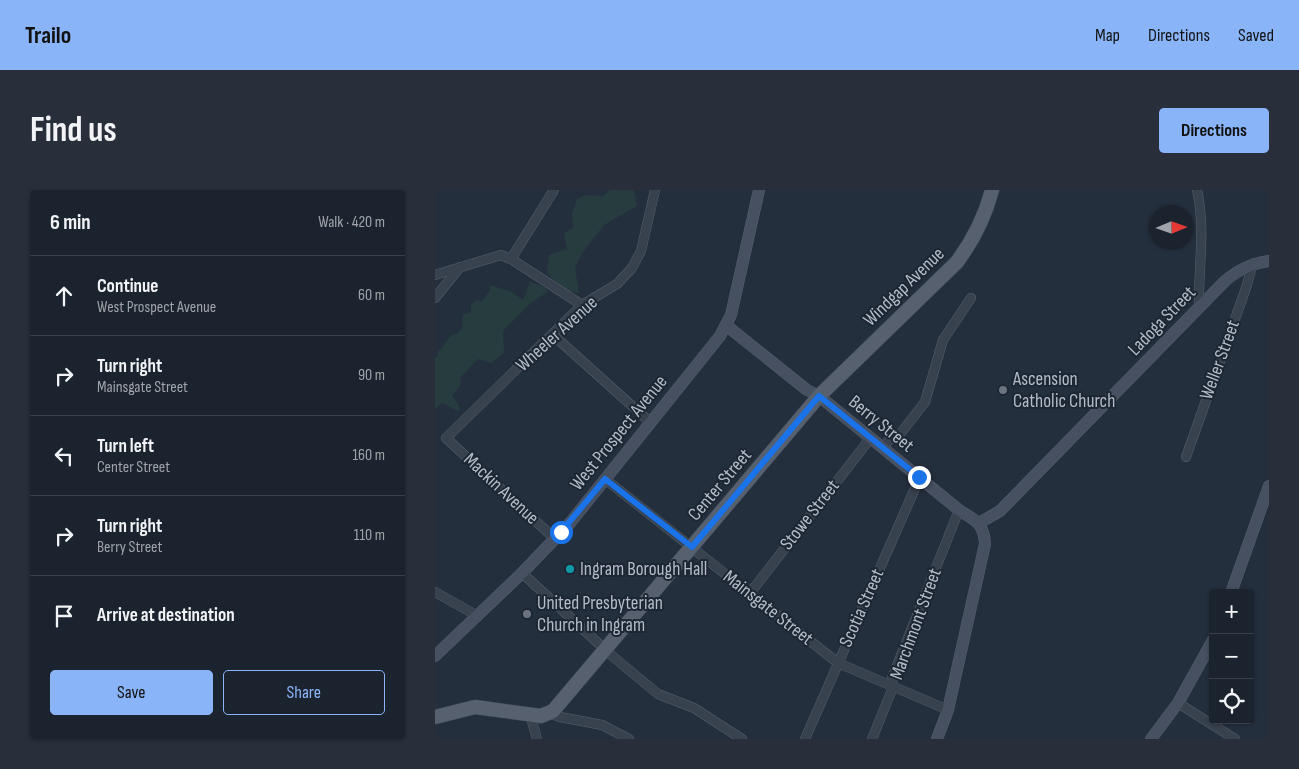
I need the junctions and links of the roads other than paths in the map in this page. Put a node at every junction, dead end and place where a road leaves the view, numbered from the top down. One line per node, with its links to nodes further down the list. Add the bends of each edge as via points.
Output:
1 (554, 190): 6 (street)
2 (655, 190): 13 (street, Wheeler Avenue, via 641,251 632,268 617,284)
3 (759, 190): 15 (street, West Prospect Avenue)
4 (992, 190): 17 (main road, Windgap Avenue, via 985,215 957,262)
5 (1197, 190): 14 (street, via 1202,247)
6 (511, 259): 9 (street, via 501,254); 13 (street)
7 (1269, 260): 8 (street, Ladoga Street)
8 (1253, 264): 14 (street, Ladoga Street, via 1237,271); 22 (street, Weller Street)
9 (460, 266): 10 (street); 11 (street)
10 (435, 275)
11 (435, 298)
12 (971, 298): 21 (street, via 943,340 925,402 900,434)
13 (582, 306): 16 (street, Wheeler Avenue)
14 (1199, 308): 27 (street, Ladoga Street, via 1000,511)
15 (727, 326): 17 (street, Berry Street); 18 (street, West Prospect Avenue)
16 (553, 334): 18 (street); 20 (street, Wheeler Avenue)
17 (819, 396): 19 (street, Berry Street); 29 (main road, Center Street)
18 (650, 422): 24 (street, West Prospect Avenue)
19 (869, 436): 21 (street, Berry Street); 33 (street, Stowe Street)
20 (446, 438): 28 (street, Mackin Avenue)
21 (883, 448): 23 (street, Berry Street)
22 (1186, 456)
23 (919, 477): 26 (street, Berry Street); 38 (street, Scotia Street)
24 (605, 479): 28 (street, West Prospect Avenue); 29 (street, Mainsgate Street)
25 (1269, 486): 31 (street)
26 (959, 510): 27 (street, Berry Street); 39 (street, Marchmont Street, via 892,678)
27 (979, 523): 42 (street, via 985,534 985,544)
28 (555, 539): 30 (street, West Prospect Avenue)
29 (692, 547): 33 (street, Mainsgate Street); 36 (main road, Center Street)
30 (522, 573): 34 (street, West Prospect Avenue); 36 (street)
31 (1232, 589)
32 (435, 592): 34 (street)
33 (750, 593): 38 (street, Mainsgate Street)
34 (476, 615): 37 (street, West Prospect Avenue)
35 (1209, 648): 40 (street)
36 (605, 650): 41 (main road, Center Street); 47 (street, via 658,694 694,708)
37 (435, 656)
38 (839, 663): 39 (street, Mainsgate Street); 48 (street, Scotia Street)
39 (893, 687): 42 (street, Mainsgate Street); 49 (street, Marchmont Street)
40 (1179, 704): 51 (street); 52 (street)
41 (553, 710): 43 (main road, via 541,716); 46 (street, via 560,717 602,726)
42 (948, 710): 50 (street)
43 (530, 714): 44 (main road, via 475,707); 45 (street)
44 (435, 717)
45 (537, 739)
46 (629, 739)
47 (742, 739)
48 (805, 739)
49 (872, 739)
50 (937, 739)
51 (1151, 739)
52 (1235, 739)

